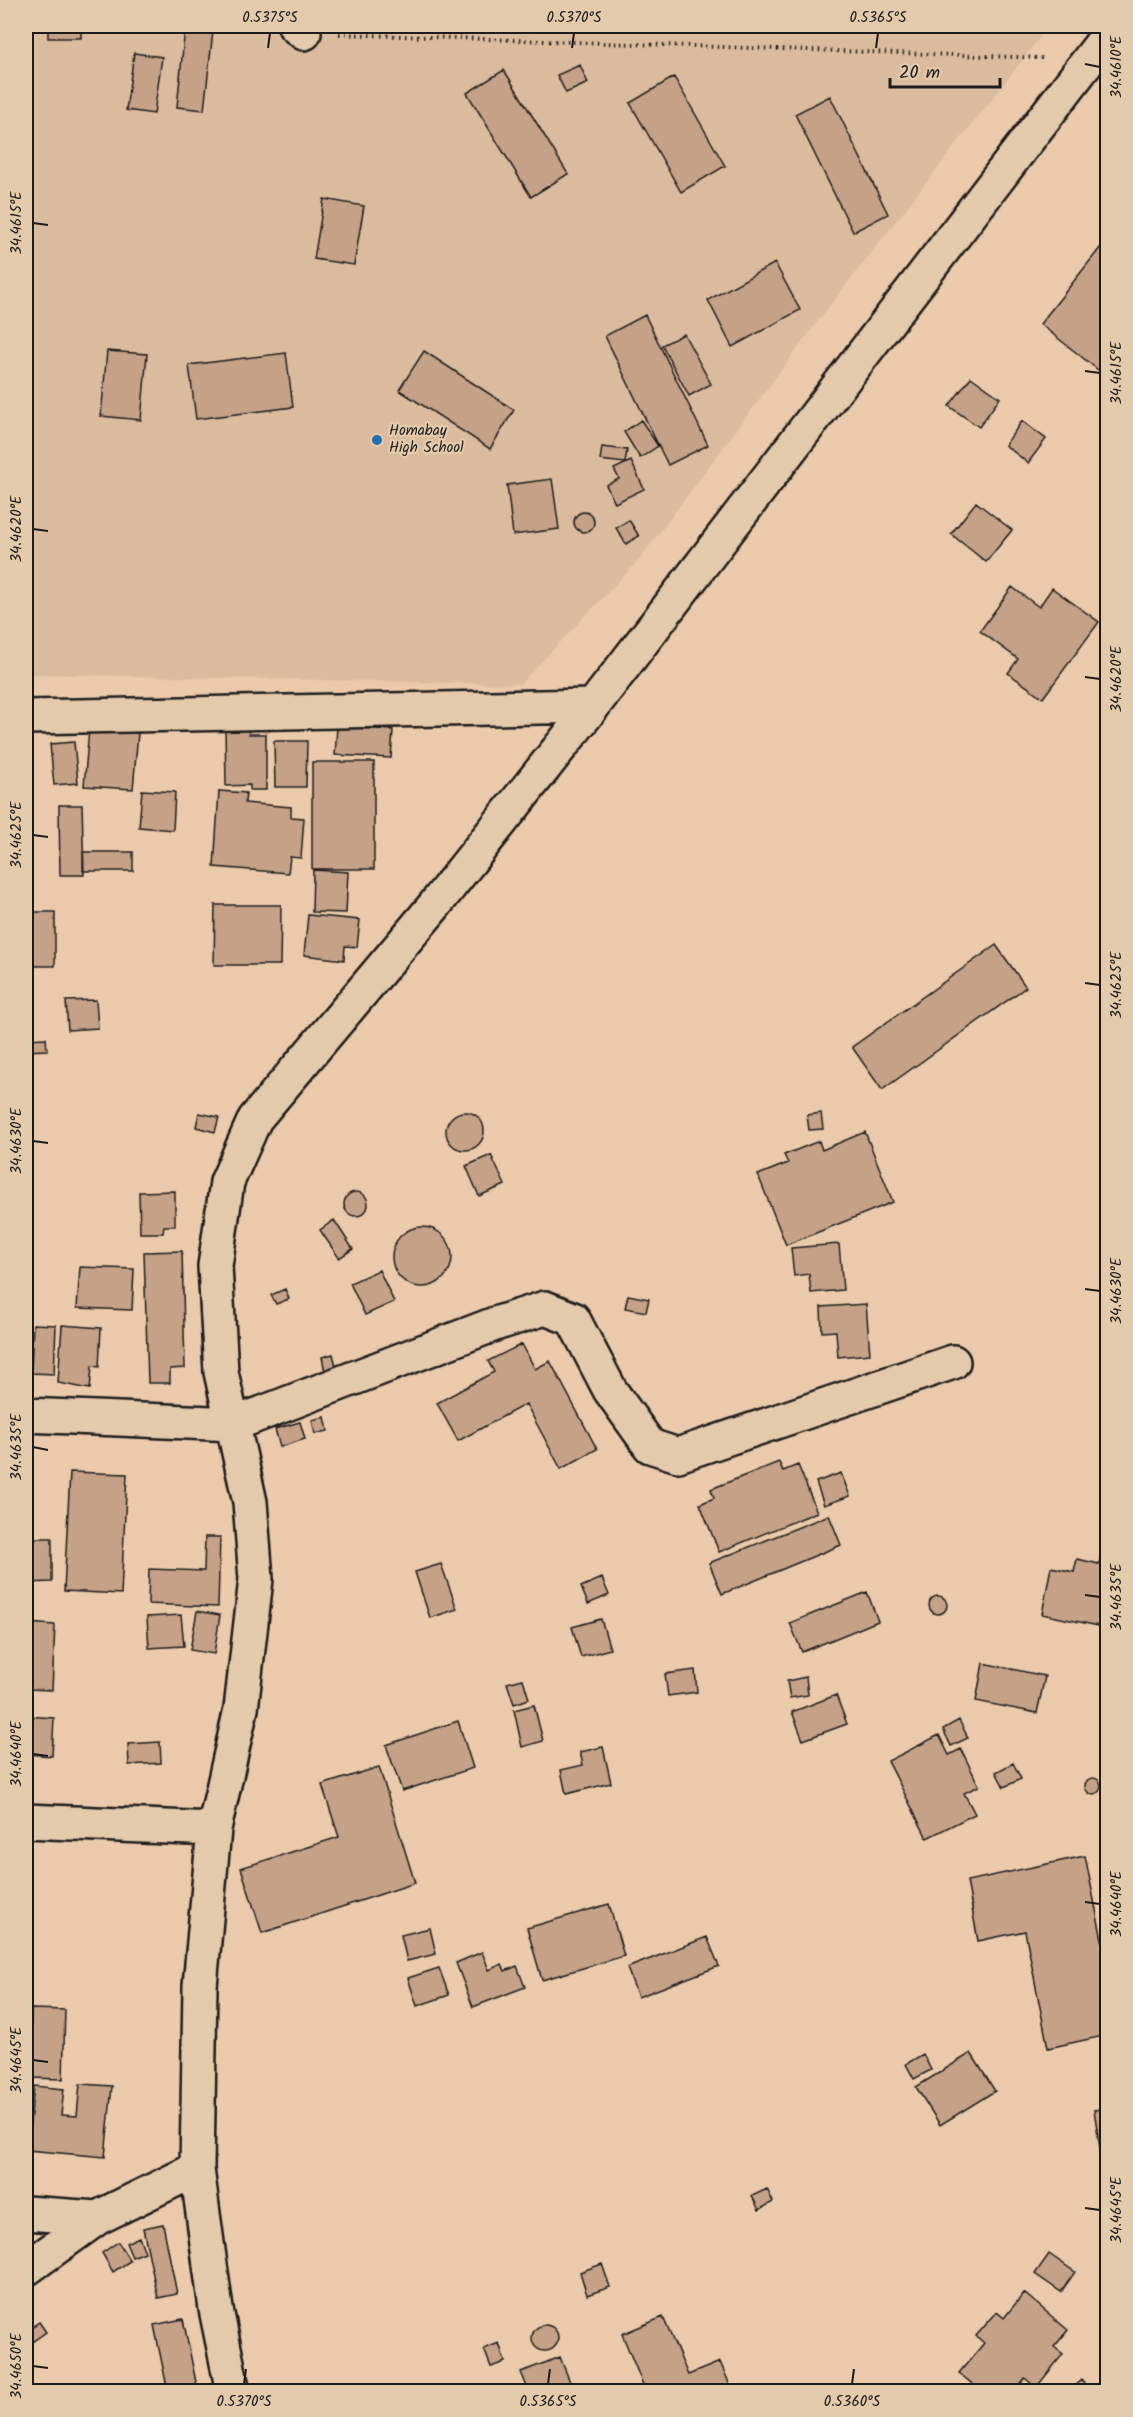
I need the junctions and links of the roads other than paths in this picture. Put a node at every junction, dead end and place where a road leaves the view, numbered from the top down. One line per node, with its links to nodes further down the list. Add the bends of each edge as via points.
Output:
1 (1097, 48): 2 (street)
2 (593, 706): 3 (street); 6 (street, via 434,906 255,1119 227,1182 215,1266 221,1372)
3 (26, 717)
4 (953, 1362): 6 (street, via 678,1455 650,1446 610,1390 573,1319 545,1308)
5 (26, 1415): 6 (street)
6 (234, 1424): 8 (street, via 250,1502 256,1579 241,1709)
7 (26, 1821): 8 (street)
8 (214, 1829): 9 (street, via 200,1986)
9 (197, 2169): 11 (street); 13 (street, via 216,2309)
10 (26, 2212): 11 (street)
11 (97, 2218): 12 (street)
12 (26, 2269)
13 (233, 2391)

